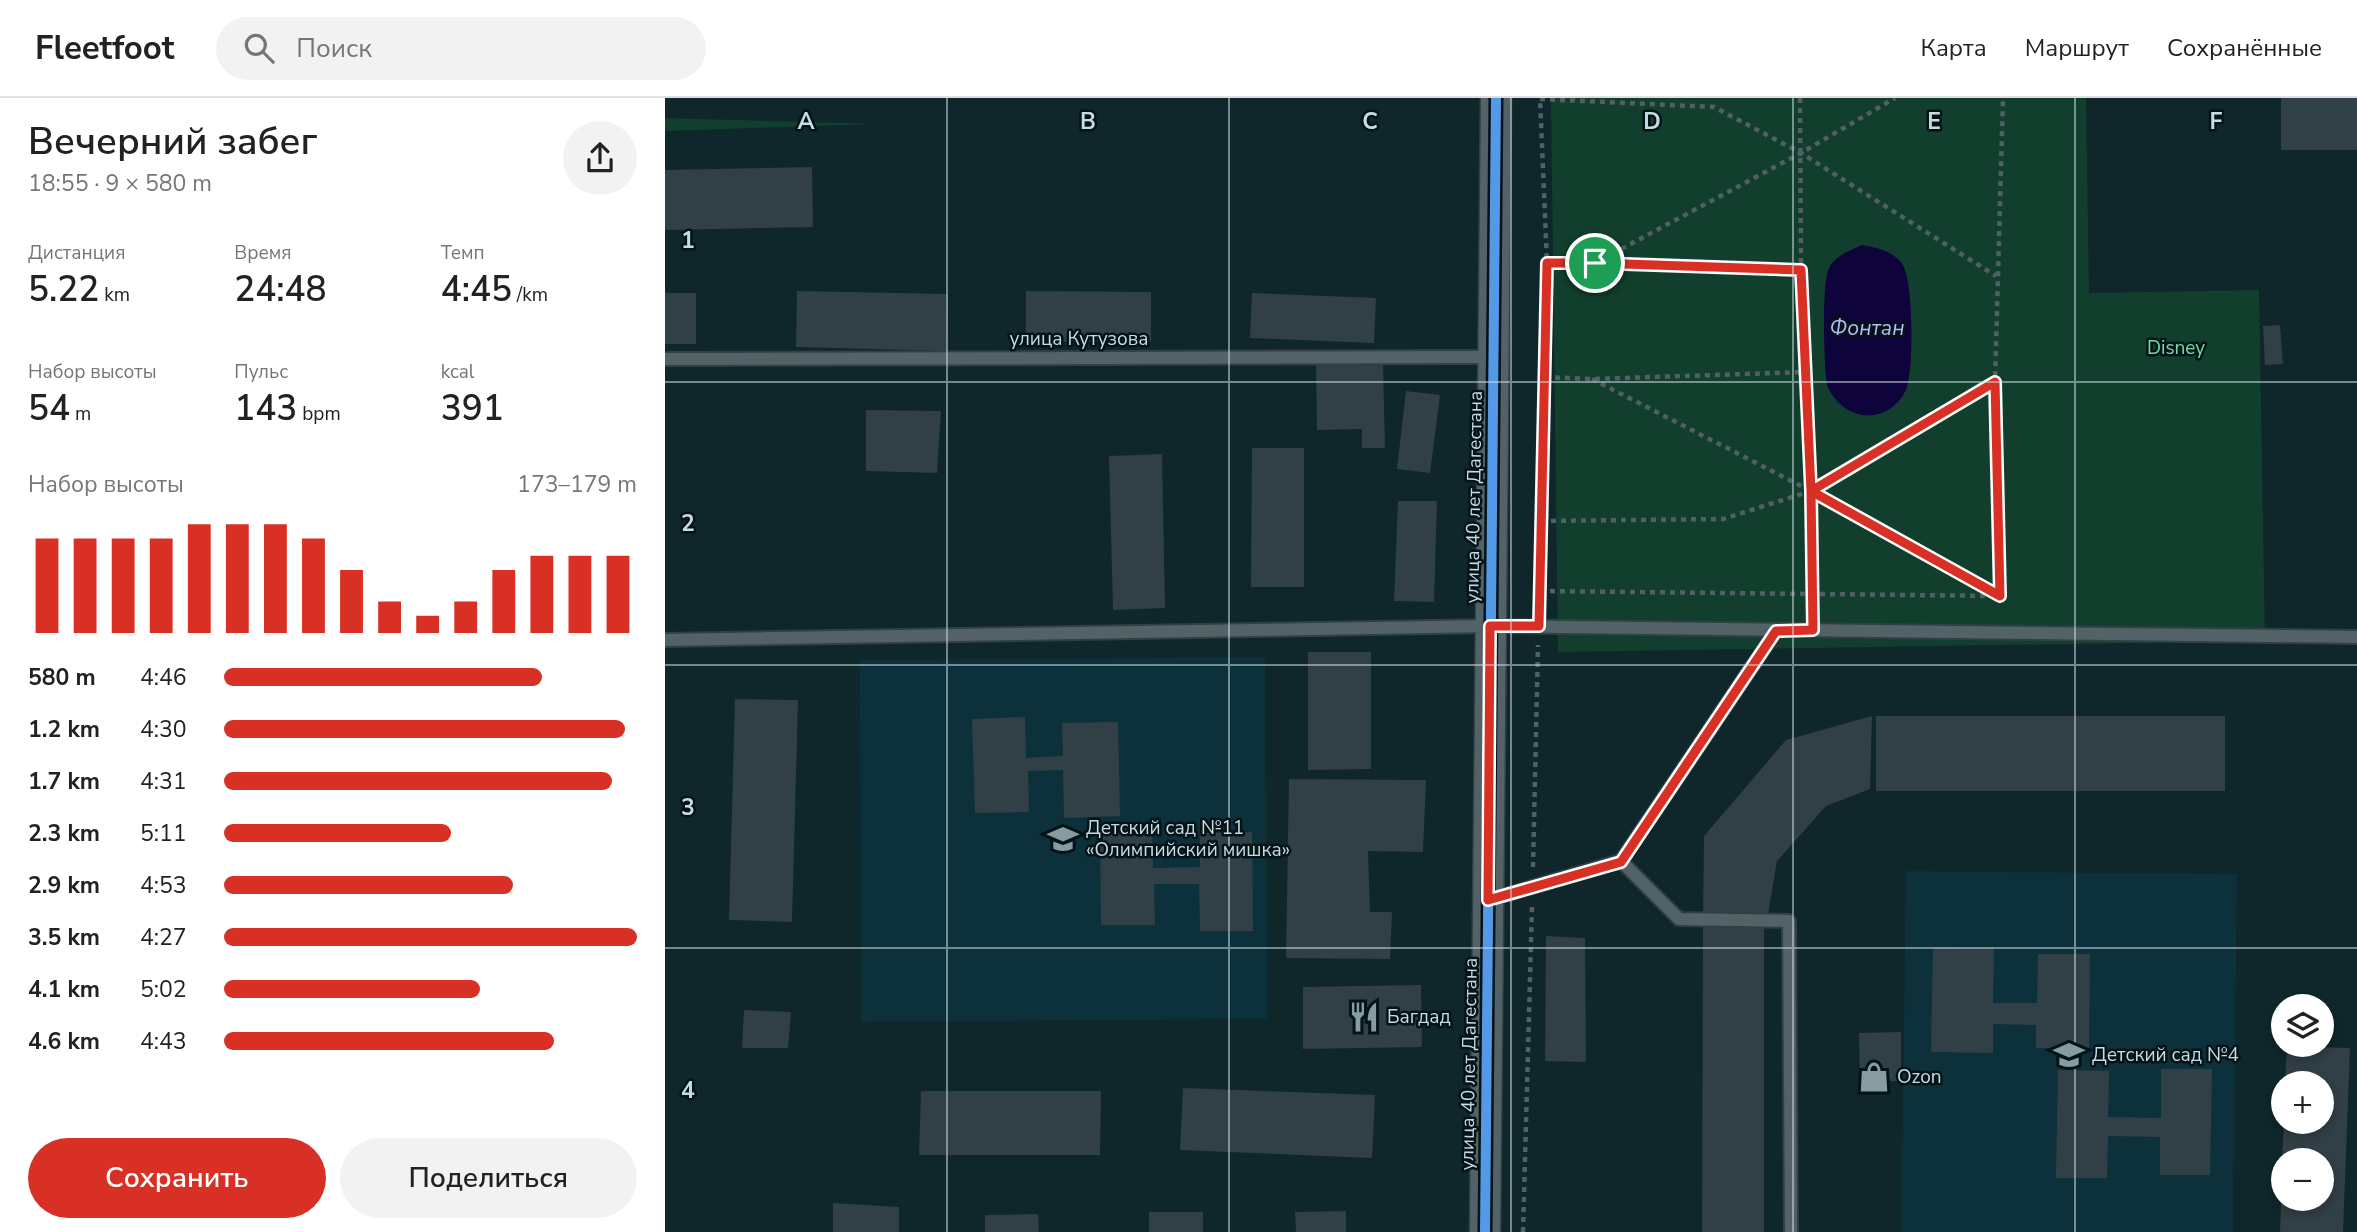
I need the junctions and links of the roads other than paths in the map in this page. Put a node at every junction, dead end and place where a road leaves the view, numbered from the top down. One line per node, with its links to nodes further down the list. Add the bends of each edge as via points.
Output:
1 (1496, 98): 2 (street, улица 40 лет Дагестана)
2 (1493, 357): 3 (lane, улица Кутузова); 4 (street, улица 40 лет Дагестана)
3 (665, 359)
4 (1490, 626): 5 (lane); 7 (lane); 9 (street, улица 40 лет Дагестана)
5 (1776, 631): 6 (lane); 8 (lane)
6 (2357, 637)
7 (665, 640)
8 (1621, 862): 9 (lane); 11 (lane, via 1679,919 1789,921)
9 (1488, 900): 10 (street, улица 40 лет Дагестана)
10 (1485, 1232)
11 (1791, 1232)

